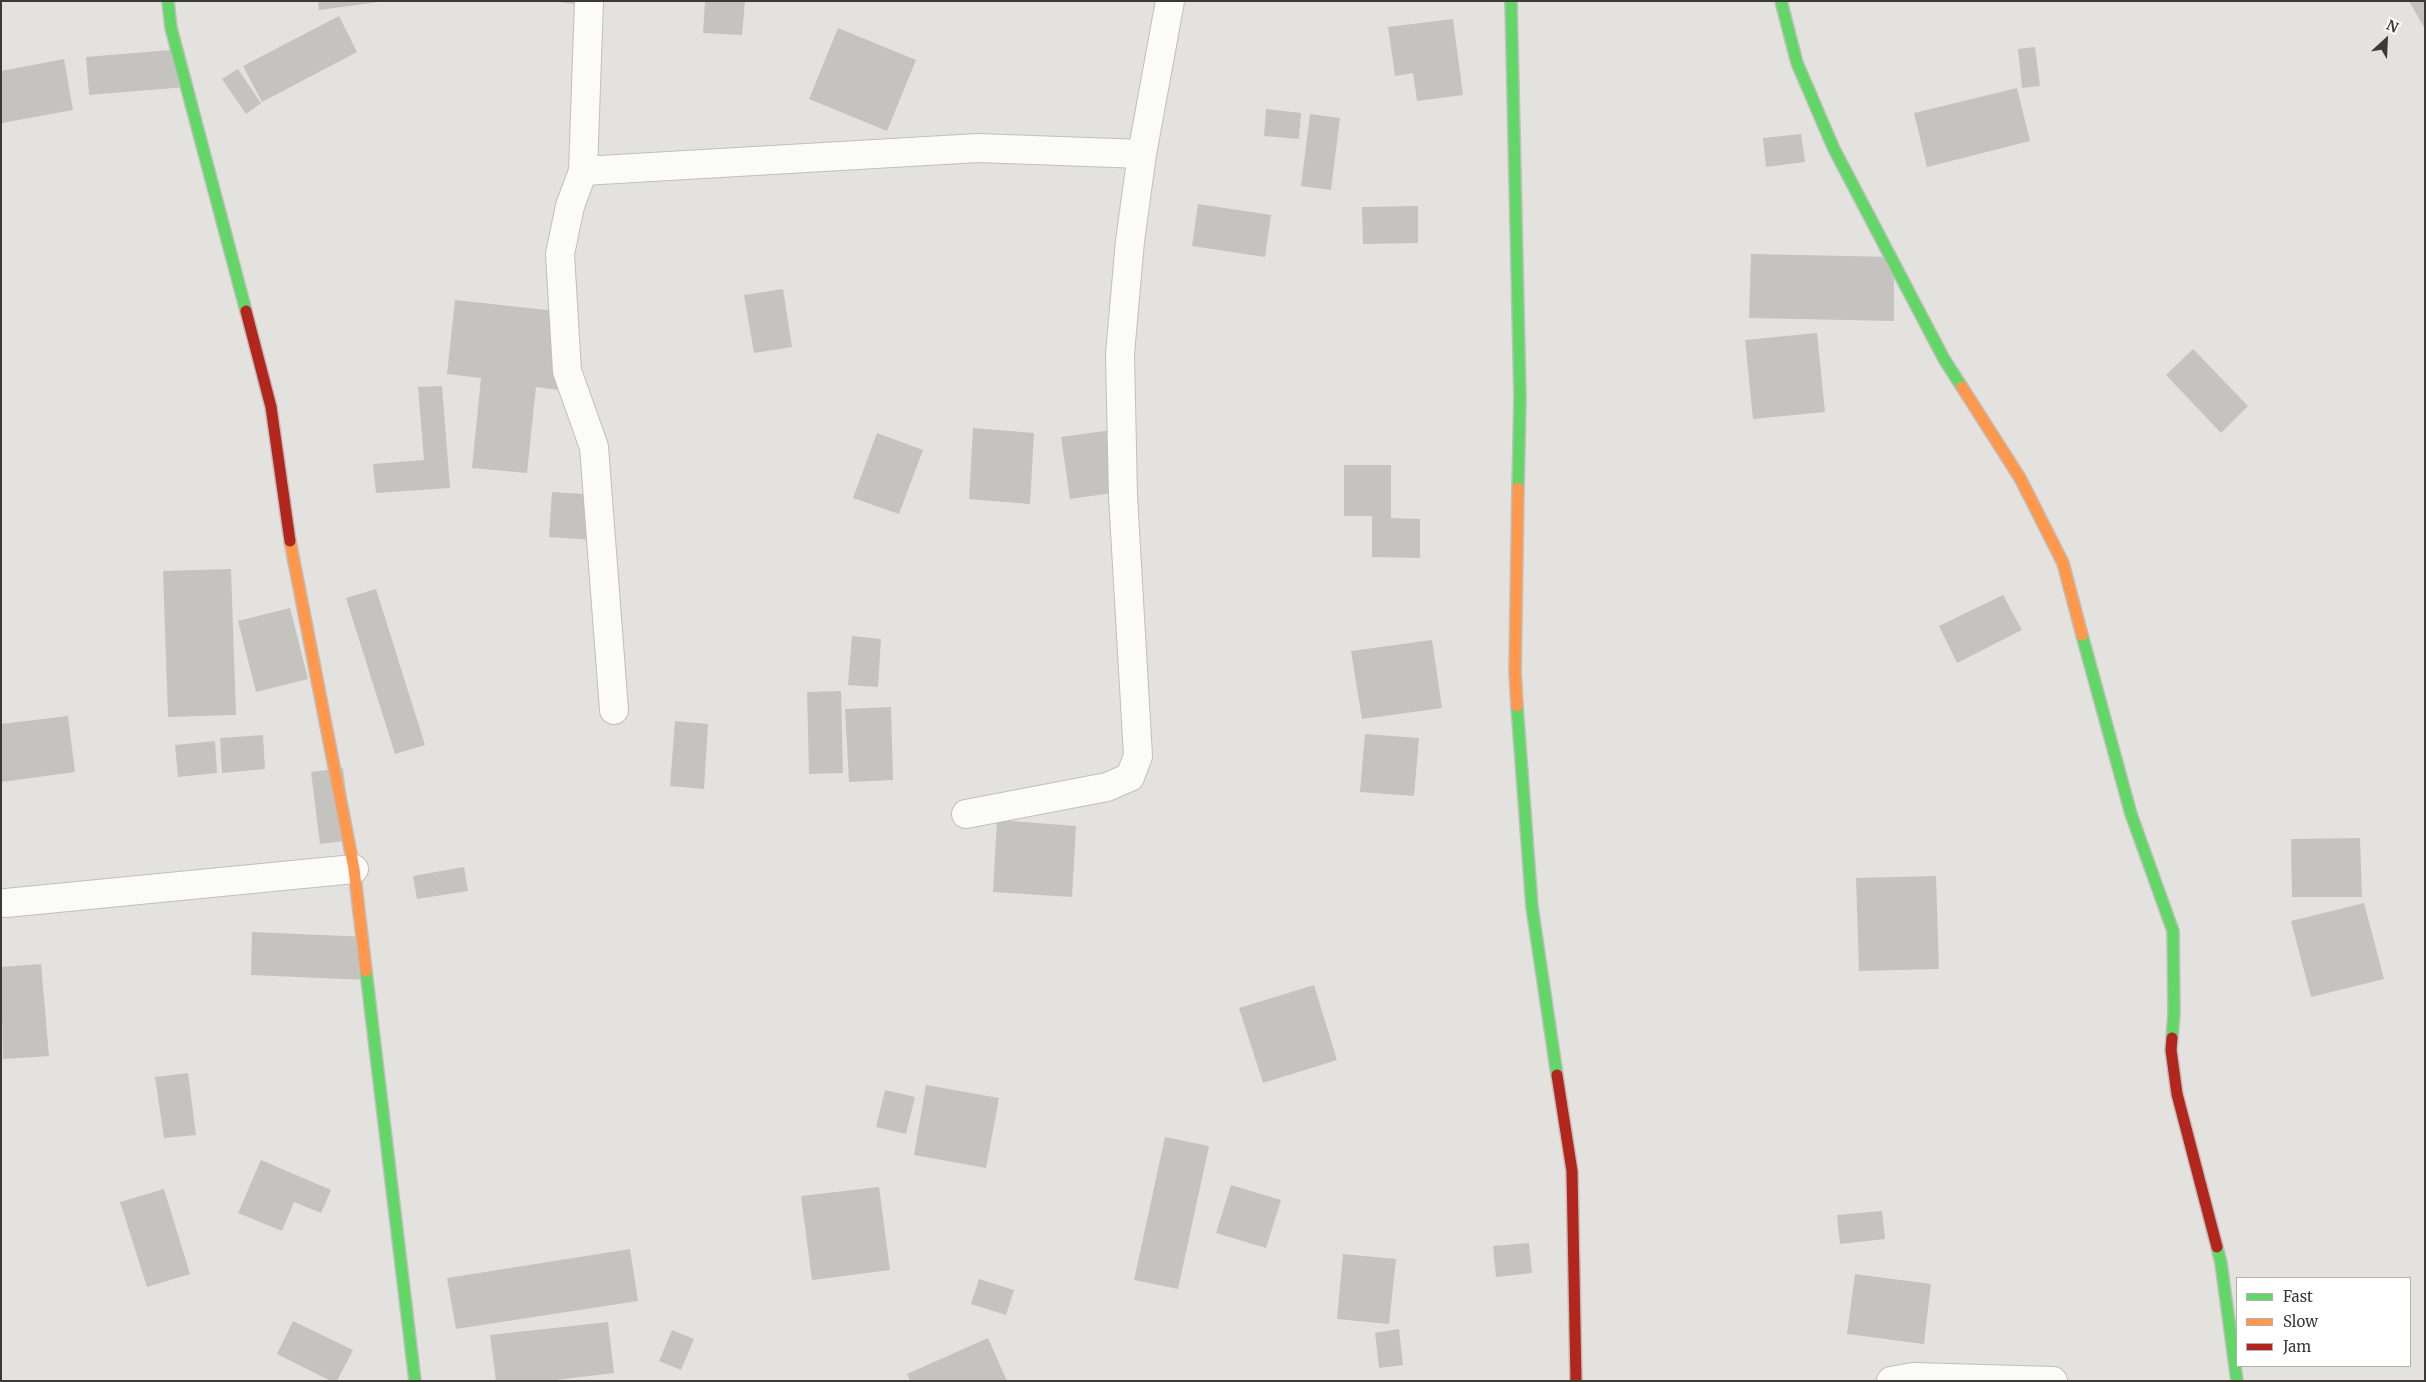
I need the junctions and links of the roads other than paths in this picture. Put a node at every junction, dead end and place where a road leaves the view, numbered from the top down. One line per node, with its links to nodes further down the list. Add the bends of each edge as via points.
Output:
1 (168, 1): 10 (street, via 171,28 271,407 294,568)
2 (589, 1): 7 (street)
3 (1170, 1): 6 (street)
4 (1511, 1): 13 (street, via 1520,398 1515,671 1532,907 1572,1171)
5 (1781, 1): 16 (street, via 1797,63 1834,149 1944,359 2020,478 2063,563 2123,786 2173,931 2171,1050 2177,1094 2220,1263)
6 (1142, 154): 7 (street, via 978,148); 9 (street, via 1120,354 1123,496 1138,756 1130,777 1107,787)
7 (584, 171): 8 (street, via 570,206 560,254 567,371 594,447)
8 (614, 710)
9 (966, 814)
10 (354, 868): 11 (street); 12 (street)
11 (6, 903)
12 (416, 1381)
13 (1576, 1381)
14 (1891, 1381): 15 (street, via 1913,1377)
15 (2054, 1381)
16 (2237, 1381)

